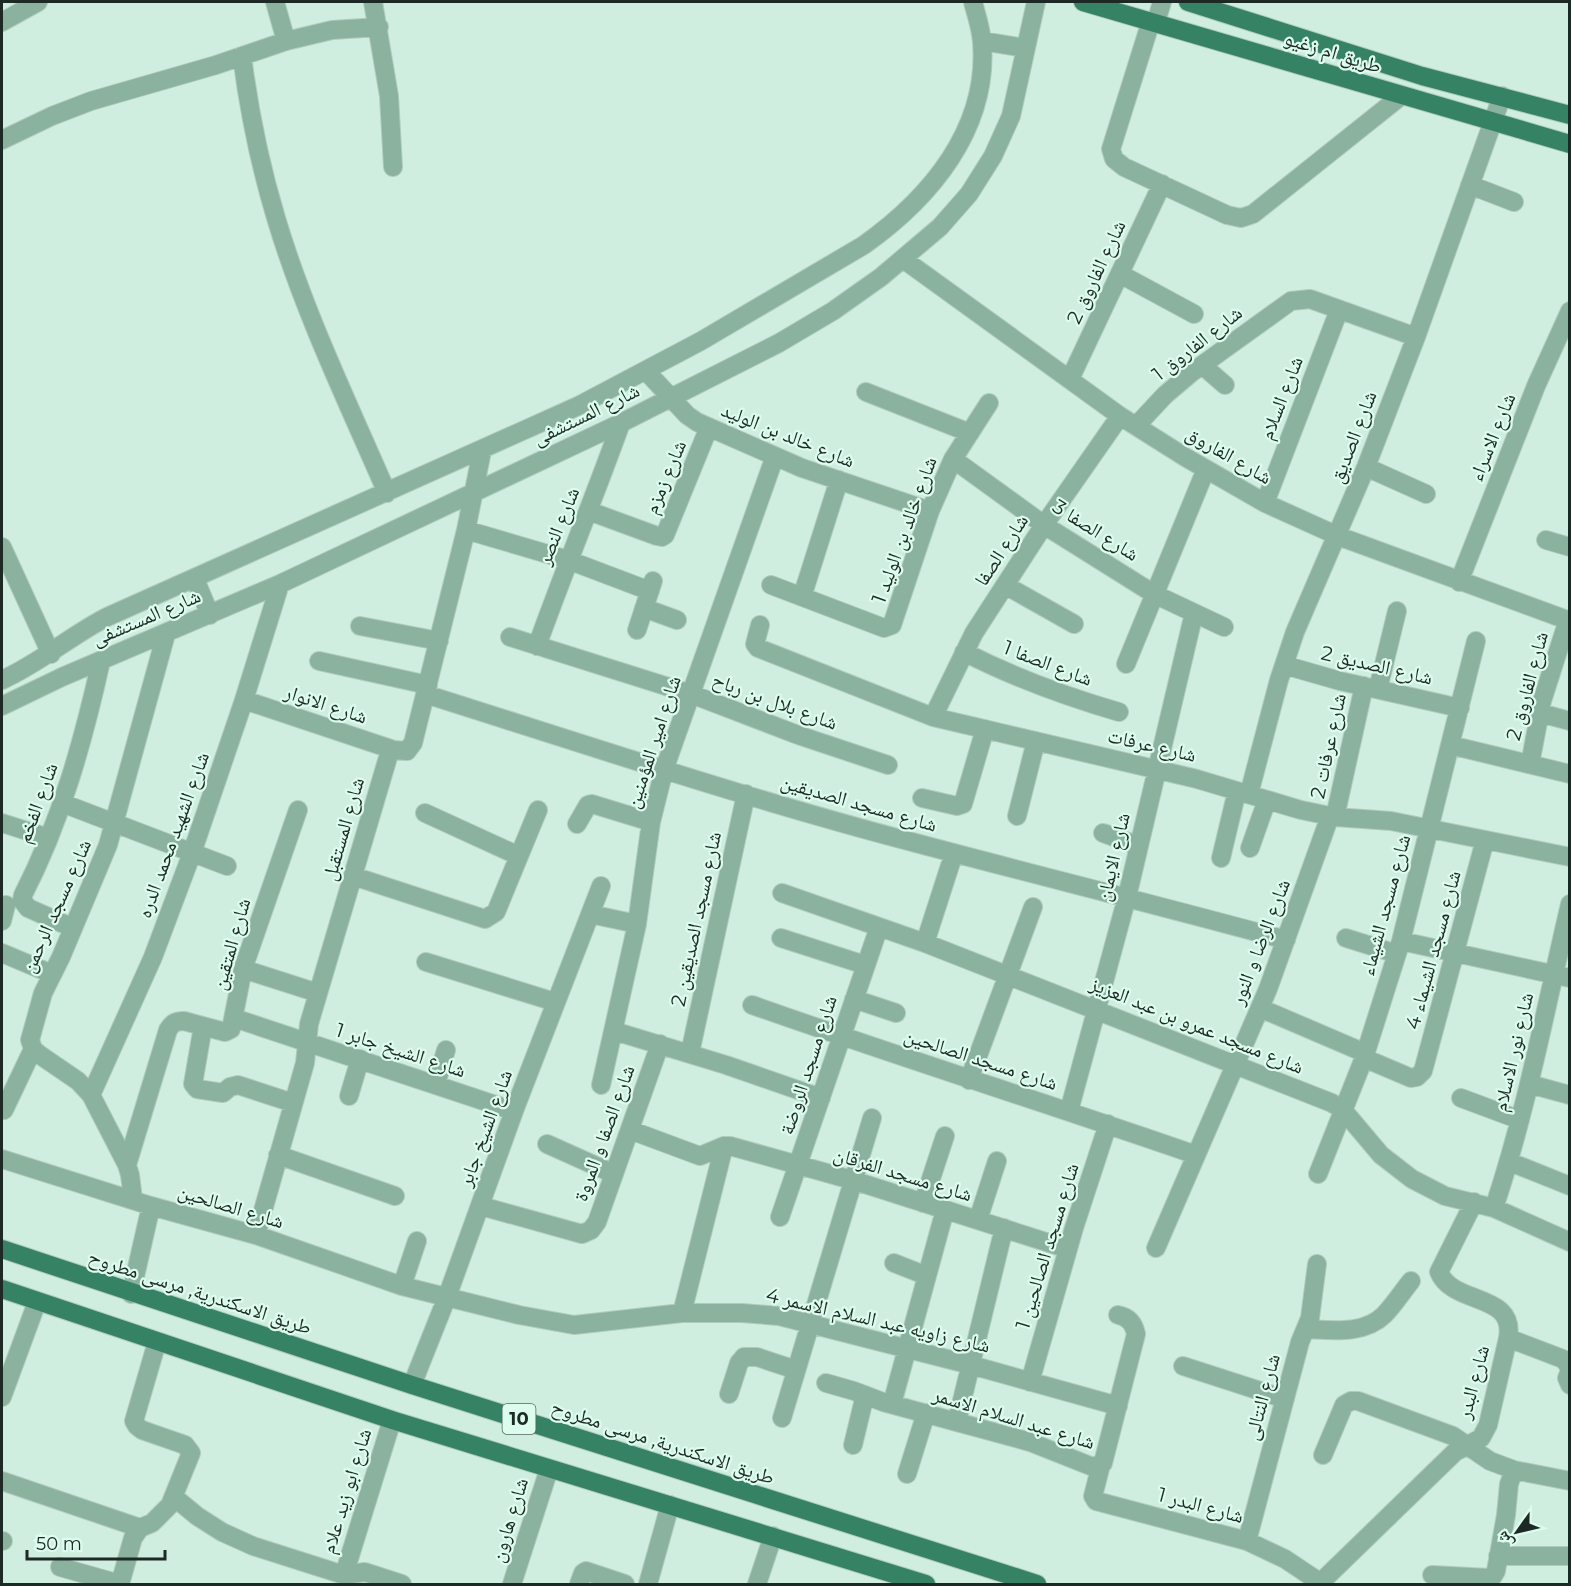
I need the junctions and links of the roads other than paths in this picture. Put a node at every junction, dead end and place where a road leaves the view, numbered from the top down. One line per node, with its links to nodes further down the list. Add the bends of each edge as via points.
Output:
1 (38, 2): 9 (street)
2 (275, 2): 13 (street)
3 (373, 2): 11 (street)
4 (973, 2): 14 (street, شارع المستشفى)
5 (1036, 2): 15 (street, شارع المستشفى)
6 (1083, 2): 10 (main road, طريق ام زغيو)
7 (1162, 2): 10 (street)
8 (1188, 2): 12 (main road, طريق ام زغيو)
9 (2, 20)
10 (1153, 21): 17 (main road, طريق ام زغيو); 25 (street, via 1111,149 1114,159 1124,167)
11 (379, 27): 13 (street, via 332,30); 24 (street, via 389,96)
12 (1278, 30): 17 (main road); 19 (main road, طريق ام زغيو, via 1422,76)
13 (286, 40): 16 (street)
14 (982, 41): 15 (street); 35 (street, شارع المستشفى, via 981,79 967,130 940,175 910,208 864,245)
15 (1025, 48): 28 (street, شارع المستشفى, via 1011,116 993,156 969,194)
16 (242, 56): 22 (street, via 91,101); 51 (street, via 264,178 289,258)
17 (1268, 56): 18 (main road, طريق ام زغيو)
18 (1401, 96): 21 (main road, طريق ام زغيو); 25 (street, via 1253,214 1241,218 1227,215)
19 (1502, 96): 20 (main road, طريق ام زغيو); 21 (street, شارع الصديق)
20 (1569, 115)
21 (1493, 121): 23 (main road, طريق ام زغيو); 26 (street, شارع الصديق)
22 (2, 140)
23 (1569, 144)
24 (393, 166)
25 (1162, 184): 29 (street, شارع الفاروق 2)
26 (1470, 185): 27 (street); 33 (street, شارع الصديق)
27 (1514, 202)
28 (903, 259): 36 (street, شارع الفاروق); 39 (street, شارع المستشفى, via 797,333)
29 (1120, 274): 32 (street); 36 (street, شارع الفاروق 2)
30 (1339, 310): 33 (street); 34 (street, شارع الفاروق 1, via 1310,299 1291,301); 54 (street, شارع السلام)
31 (1569, 311): 65 (street, شارع الاسراء)
32 (1194, 314)
33 (1416, 337): 48 (street, شارع الصديق)
34 (1202, 365): 37 (street); 41 (street, شارع الفاروق 1)
35 (646, 371): 39 (street, شارع خالد بن الوليد); 45 (street, شارع المستشفى)
36 (1070, 379): 41 (street, شارع الفاروق)
37 (1225, 385)
38 (866, 392): 44 (street)
39 (672, 397): 42 (street, شارع المستشفى); 43 (street, شارع خالد بن الوليد, via 687,414)
40 (989, 403): 44 (street, شارع خالد بن الوليد 1)
41 (1128, 421): 49 (street, شارع الفاروق); 57 (street, شارع الصفا)
42 (621, 423): 52 (street, شارع المستشفى); 55 (street, شارع النصر)
43 (709, 427): 46 (street, شارع خالد بن الوليد); 55 (street, شارع زمزم, via 665,535 657,536)
44 (970, 433): 47 (street, شارع خالد بن الوليد 1)
45 (482, 451): 51 (street, شارع المستشفى); 52 (street)
46 (775, 456): 50 (street, شارع خالد بن الوليد); 96 (street, شارع امير المؤمنين)
47 (953, 459): 56 (street, شارع خالد بن الوليد 1); 57 (street, شارع الصفا 3)
48 (1366, 467): 53 (street); 59 (street, شارع الصديق)
49 (1206, 469): 54 (street, شارع الفاروق); 70 (street)
50 (839, 480): 56 (street, شارع خالد بن الوليد); 71 (street)
51 (387, 493): 64 (street, شارع المستشفى)
52 (472, 493): 58 (street); 66 (street, شارع المستشفى)
53 (1426, 494)
54 (1265, 503): 59 (street, شارع الفاروق)
55 (589, 511): 63 (street, شارع النصر)
56 (930, 511): 71 (street, شارع خالد بن الوليد 1, via 892,626 884,628)
57 (1044, 525): 68 (street, شارع الصفا); 70 (street, شارع الصفا 3)
58 (466, 530): 63 (street); 84 (street)
59 (1338, 536): 65 (street, شارع الفاروق); 92 (street, شارع الصديق)
60 (1546, 540): 62 (street)
61 (2, 547): 88 (street)
62 (1569, 547)
63 (568, 560): 69 (street); 86 (street, شارع النصر)
64 (195, 579): 74 (street); 88 (street, شارع المستشفى, via 99,621)
65 (1459, 582): 76 (street, شارع الفاروق)
66 (280, 584): 74 (street, شارع المستشفى); 97 (street, شارع الشهيد محمد الدره)
67 (771, 585): 71 (street, شارع خالد بن الوليد 1)
68 (1005, 585): 77 (street); 87 (street, شارع الصفا)
69 (649, 593): 75 (street); 81 (street)
70 (1154, 594): 73 (street, شارع الصفا 3); 91 (street)
71 (802, 597)
72 (1397, 611): 94 (street, شارع عرفات 2)
73 (1194, 613): 80 (street, شارع الصفا 3); 110 (street, شارع الايمان)
74 (210, 615): 82 (street, شارع المستشفى)
75 (677, 620)
76 (1569, 620): 101 (street, شارع الفاروق 2)
77 (1074, 624)
78 (760, 625): 102 (street, شارع عرفات, via 755,639 758,648)
79 (360, 626): 84 (street)
80 (1224, 627)
81 (637, 630)
82 (166, 633): 89 (street, شارع المستشفى); 124 (street, شارع مسجد الرحمن)
83 (510, 637): 86 (street, شارع بلال بن رباح)
84 (438, 641): 95 (street)
85 (1476, 641): 99 (street, شارع مسجد الشيماء)
86 (537, 646): 96 (street, شارع بلال بن رباح)
87 (964, 652): 100 (street, شارع الصفا 1, via 1051,691); 102 (street, شارع الصفا)
88 (51, 654): 93 (street, شارع المستشفى)
89 (101, 661): 98 (street, شارع المستشفى); 116 (street, شارع الفخم, via 84,736)
90 (319, 661): 95 (street, شارع مسجد الصديقين)
91 (1126, 664)
92 (1284, 665): 94 (street, شارع الصديق 2); 114 (street, شارع الصديق)
93 (2, 680)
94 (1371, 688): 99 (street, شارع الصديق 2); 121 (street, شارع عرفات 2)
95 (426, 689): 107 (street, via 411,748); 111 (street, شارع مسجد الصديقين)
96 (691, 694): 109 (street, شارع بلال بن رباح); 111 (street, شارع امير المؤمنين)
97 (244, 700): 107 (street, شارع الانوار); 132 (street, شارع الشهيد محمد الدره)
98 (2, 706)
99 (1460, 708): 106 (street, شارع مسجد الشيماء)
100 (1119, 712)
101 (1540, 713): 103 (street); 108 (street, شارع الفاروق 2)
102 (933, 717): 104 (street, شارع عرفات)
103 (1569, 721)
104 (985, 729): 105 (street, شارع عرفات); 115 (street, via 963,804)
105 (1036, 741): 110 (street, شارع عرفات); 120 (street)
106 (1450, 745): 108 (street); 126 (street, شارع مسجد الشيماء)
107 (394, 750): 138 (street, شارع المستقبل, via 389,754)
108 (1530, 764): 112 (street)
109 (888, 765)
110 (1157, 769): 114 (street, شارع عرفات); 130 (street, شارع الايمان)
111 (664, 770): 113 (street, شارع مسجد الصديقين); 122 (street, شارع امير المؤمنين)
112 (1569, 774)
113 (746, 794): 133 (street, شارع مسجد الصديقين); 176 (street, شارع مسجد الصديقين 2)
114 (1251, 795): 121 (street, شارع عرفات); 131 (street); 136 (street)
115 (922, 798)
116 (62, 803): 124 (street); 128 (street, شارع الفخم)
117 (298, 810): 157 (street, شارع المتقين)
118 (538, 810): 134 (street)
119 (424, 813): 134 (street)
120 (1017, 816)
121 (1333, 816): 126 (street, شارع عرفات); 150 (street, شارع الرضا و النور)
122 (651, 822): 125 (street, via 592,804); 145 (street, شارع امير المؤمنين)
123 (2, 823): 128 (street)
124 (115, 824): 132 (street); 147 (street, شارع مسجد الرحمن)
125 (577, 824)
126 (1429, 828): 129 (street, شارع عرفات); 152 (street, شارع مسجد الشيماء)
127 (1103, 833): 130 (street)
128 (49, 838): 147 (street, شارع الفخم, via 22,900 28,908)
129 (1485, 840): 135 (street, شارع عرفات); 154 (street, شارع مسجد الشيماء 4)
130 (1139, 846): 141 (street, شارع الايمان)
131 (1250, 848)
132 (192, 853): 137 (street); 184 (street, شارع الشهيد محمد الدره, via 153,957)
133 (954, 853): 141 (street, شارع مسجد الصديقين); 151 (street)
134 (519, 856): 138 (street, via 496,912 485,919)
135 (1569, 857)
136 (1221, 858)
137 (227, 866)
138 (353, 876): 161 (street, شارع المستقبل)
139 (601, 886): 144 (street, شارع الشيخ جابر)
140 (782, 892): 146 (street, شارع مسجد عمرو بن عبد العزيز)
141 (1127, 897): 150 (street, شارع مسجد الصديقين); 166 (street, شارع الايمان)
142 (1569, 904): 160 (street, شارع نور الاسلام)
143 (1033, 907): 159 (street)
144 (590, 914): 145 (street); 163 (street, شارع الشيخ جابر)
145 (637, 924): 170 (street, شارع امير المؤمنين)
146 (879, 927): 151 (street, شارع مسجد عمرو بن عبد العزيز); 156 (street, شارع مسجد الروضة)
147 (73, 928): 158 (street, شارع مسجد الرحمن)
148 (782, 938): 156 (street)
149 (1346, 938): 152 (street)
150 (1286, 940): 165 (street, شارع الرضا و النور)
151 (925, 943): 159 (street, شارع مسجد عمرو بن عبد العزيز)
152 (1399, 947): 154 (street); 177 (street, شارع مسجد الشيماء)
153 (2, 953): 158 (street)
154 (1455, 954): 160 (street); 177 (street, شارع مسجد الشيماء 4, via 1423,1071 1411,1078)
155 (426, 962): 163 (street)
156 (865, 965): 162 (street, شارع مسجد الروضة)
157 (243, 969): 161 (street); 168 (street, شارع المتقين)
158 (52, 974): 174 (street, شارع مسجد الرحمن, via 31,1030)
159 (1008, 975): 166 (street, شارع مسجد عمرو بن عبد العزيز); 180 (street)
160 (1562, 976): 182 (street, شارع نور الاسلام)
161 (318, 993): 172 (street, شارع المستقبل)
162 (854, 999): 167 (street); 171 (street, شارع مسجد الروضة)
163 (555, 1002): 192 (street, شارع الشيخ جابر)
164 (752, 1005): 171 (street, شارع مسجد الصالحين)
165 (1260, 1008): 177 (street); 179 (street, شارع الرضا و النور)
166 (1098, 1010): 179 (street, شارع مسجد عمرو بن عبد العزيز); 193 (street, شارع الايمان)
167 (896, 1013)
168 (234, 1018): 169 (street, شارع المتقين, via 228,1032); 172 (street, شارع الشيخ جابر 1)
169 (203, 1026): 189 (street, via 193,1084 197,1089 223,1093 238,1085); 206 (street, شارع المتقين, via 177,1021 168,1030)
170 (614, 1031): 173 (street); 183 (street, شارع امير المؤمنين)
171 (841, 1036): 180 (street, شارع مسجد الصالحين); 187 (street, شارع مسجد الروضة)
172 (308, 1043): 178 (street, شارع الشيخ جابر 1); 189 (street, شارع المستقبل)
173 (660, 1044): 176 (street); 197 (street, شارع الصفا و المروة)
174 (33, 1048): 184 (street); 190 (street)
175 (446, 1050): 181 (street)
176 (690, 1053): 187 (street)
177 (1365, 1055): 191 (street, شارع مسجد الشيماء)
178 (360, 1059): 181 (street, شارع الشيخ جابر 1); 186 (street)
179 (1235, 1065): 191 (street, شارع مسجد عمرو بن عبد العزيز); 202 (street, شارع الرضا و النور)
180 (969, 1080): 193 (street, شارع مسجد الصالحين)
181 (436, 1084): 192 (street, شارع الشيخ جابر 1)
182 (1529, 1084): 185 (street); 195 (street, شارع نور الاسلام)
183 (601, 1085)
184 (91, 1095): 206 (street)
185 (1569, 1095)
186 (348, 1096)
187 (821, 1098): 207 (street, شارع مسجد الروضة)
188 (1461, 1098): 195 (street)
189 (293, 1103): 201 (street, شارع المستقبل)
190 (4, 1110)
191 (1343, 1110): 209 (street, شارع مسجد الشيماء); 214 (street, شارع مسجد عمرو بن عبد العزيز, via 1381,1155 1412,1179 1445,1196)
192 (514, 1111): 217 (street, شارع الشيخ جابر)
193 (1069, 1111): 196 (street, شارع مسجد الصالحين)
194 (872, 1118): 210 (street)
195 (1520, 1120): 205 (street, شارع نور الاسلام)
196 (1108, 1124): 202 (street, شارع مسجد الصالحين); 228 (street, شارع مسجد الصالحين 1)
197 (630, 1130): 200 (street, via 700,1156); 208 (street, شارع الصفا و المروة)
198 (945, 1136): 215 (street)
199 (547, 1144): 208 (street)
200 (724, 1146): 207 (street, شارع مسجد الفرقان); 238 (street)
201 (278, 1155): 212 (street); 223 (street, شارع المستقبل)
202 (1197, 1155): 226 (street, شارع الرضا و النور)
203 (2, 1159): 213 (street, شارع الصالحين)
204 (997, 1161): 221 (street)
205 (1510, 1162): 211 (street); 218 (street, شارع نور الاسلام)
206 (127, 1164): 213 (street, شارع المتقين)
207 (798, 1166): 210 (street, شارع مسجد الفرقان); 220 (street, شارع مسجد الروضة)
208 (614, 1174): 217 (street, شارع الصفا و المروة, via 597,1222 582,1234)
209 (1318, 1174)
210 (852, 1180): 215 (street, شارع مسجد الفرقان); 240 (street)
211 (1569, 1186)
212 (395, 1196)
213 (133, 1199): 216 (street, شارع الصالحين)
214 (1474, 1202): 218 (street, شارع مسجد عمرو بن عبد العزيز); 242 (street, شارع البدر, via 1439,1272 1453,1289 1497,1307 1506,1316)
215 (923, 1203): 219 (street, شارع مسجد الفرقان)
216 (152, 1206): 223 (street, شارع الصالحين); 235 (street)
217 (481, 1206): 236 (street, شارع الشيخ جابر)
218 (1494, 1208): 225 (street, شارع مسجد عمرو بن عبد العزيز)
219 (945, 1210): 221 (street, شارع مسجد الفرقان); 231 (street)
220 (780, 1218)
221 (978, 1220): 222 (street, شارع مسجد الفرقان)
222 (1004, 1228): 228 (street, شارع مسجد الفرقان); 245 (street)
223 (256, 1235): 233 (street, شارع الصالحين)
224 (417, 1241): 233 (street)
225 (1569, 1242)
226 (1156, 1248)
227 (2, 1249): 235 (main road, طريق الاسكندرية, مرسى مطروح / 10)
228 (1068, 1249): 249 (street, شارع مسجد الصالحين 1)
229 (894, 1263): 231 (street)
230 (1317, 1264): 241 (street, شارع النتالى)
231 (927, 1276): 244 (street)
232 (1411, 1281): 241 (street, via 1383,1317 1368,1325 1349,1330)
233 (402, 1286): 236 (street, شارع الصالحين)
234 (2, 1289): 237 (main road, 10)
235 (131, 1294): 251 (main road, طريق الاسكندرية, مرسى مطروح / 10)
236 (447, 1298): 238 (street, شارع زاويه عبد السلام الاسمر 4, via 574,1325); 251 (street, شارع الشيخ جابر)
237 (37, 1302): 243 (main road, 10); 255 (street)
238 (682, 1313): 240 (street, شارع زاويه عبد السلام الاسمر 4, via 742,1313)
239 (1118, 1315): 258 (street, شارع عبد السلام الاسمر, via 1134,1325 1136,1334)
240 (810, 1323): 244 (street, شارع زاويه عبد السلام الاسمر 4); 248 (street)
241 (1306, 1329): 256 (street, شارع النتالى)
242 (1508, 1338): 247 (street, via 1563,1359); 264 (street, شارع البدر, via 1488,1425 1481,1438)
243 (156, 1342): 261 (main road, 10); 272 (street, via 134,1420 142,1430 189,1448 190,1459)
244 (907, 1348): 245 (street, شارع زاويه عبد السلام الاسمر 4); 257 (street)
245 (971, 1365): 249 (street, شارع زاويه عبد السلام الاسمر 4); 262 (street)
246 (1183, 1366): 256 (street)
247 (1569, 1368): 252 (street)
248 (796, 1370): 253 (street, via 757,1357 744,1357); 260 (street)
249 (1030, 1382): 258 (street, شارع زاويه عبد السلام الاسمر 4)
250 (826, 1383): 254 (street, شارع عبد السلام الاسمر)
251 (412, 1385): 292 (main road, طريق الاسكندرية, مرسى مطروح / 10)
252 (1569, 1385)
253 (729, 1394)
254 (865, 1395): 257 (street, شارع عبد السلام الاسمر); 263 (street)
255 (2, 1397)
256 (1285, 1399): 276 (street, شارع النتالى)
257 (892, 1404): 259 (street, شارع عبد السلام الاسمر)
258 (1118, 1406): 266 (street, شارع عبد السلام الاسمر)
259 (926, 1413): 262 (street, شارع عبد السلام الاسمر); 269 (street)
260 (782, 1418)
261 (392, 1420): 267 (main road, 10); 280 (street, شارع ابو زيد علام)
262 (957, 1421): 266 (street, شارع عبد السلام الاسمر, via 1030,1442 1093,1467)
263 (853, 1445)
264 (1468, 1446): 265 (street, via 1453,1437 1351,1401 1344,1405); 268 (street, via 1490,1461); 293 (street, شارع البدر, via 1455,1452)
265 (1323, 1455)
266 (1101, 1465): 276 (street, شارع البدر 1, via 1093,1496 1096,1501)
267 (549, 1469): 273 (main road, 10); 286 (street, شارع هارون)
268 (1514, 1470): 271 (street); 277 (street)
269 (907, 1474)
270 (2, 1481): 274 (street)
271 (1569, 1481)
272 (174, 1497): 274 (street, via 162,1515); 282 (street, via 222,1532)
273 (670, 1504): 275 (main road, 10); 289 (street)
274 (140, 1528): 284 (street, via 132,1538)
275 (773, 1536): 283 (main road, 10); 290 (street)
276 (1247, 1541): 293 (street, شارع البدر 1, via 1285,1559)
277 (1498, 1556): 278 (street); 281 (street, via 1496,1570 1489,1578)
278 (1569, 1556)
279 (60, 1567): 284 (street)
280 (344, 1575): 282 (street); 285 (street, via 365,1572)
281 (1432, 1575)
282 (317, 1576)
283 (886, 1579): 291 (main road, 10)
284 (120, 1584)
285 (402, 1584)
286 (512, 1584)
287 (579, 1584): 288 (street, via 586,1571)
288 (625, 1584)
289 (648, 1584)
290 (757, 1584)
291 (926, 1584)
292 (1037, 1584)
293 (1320, 1584)

